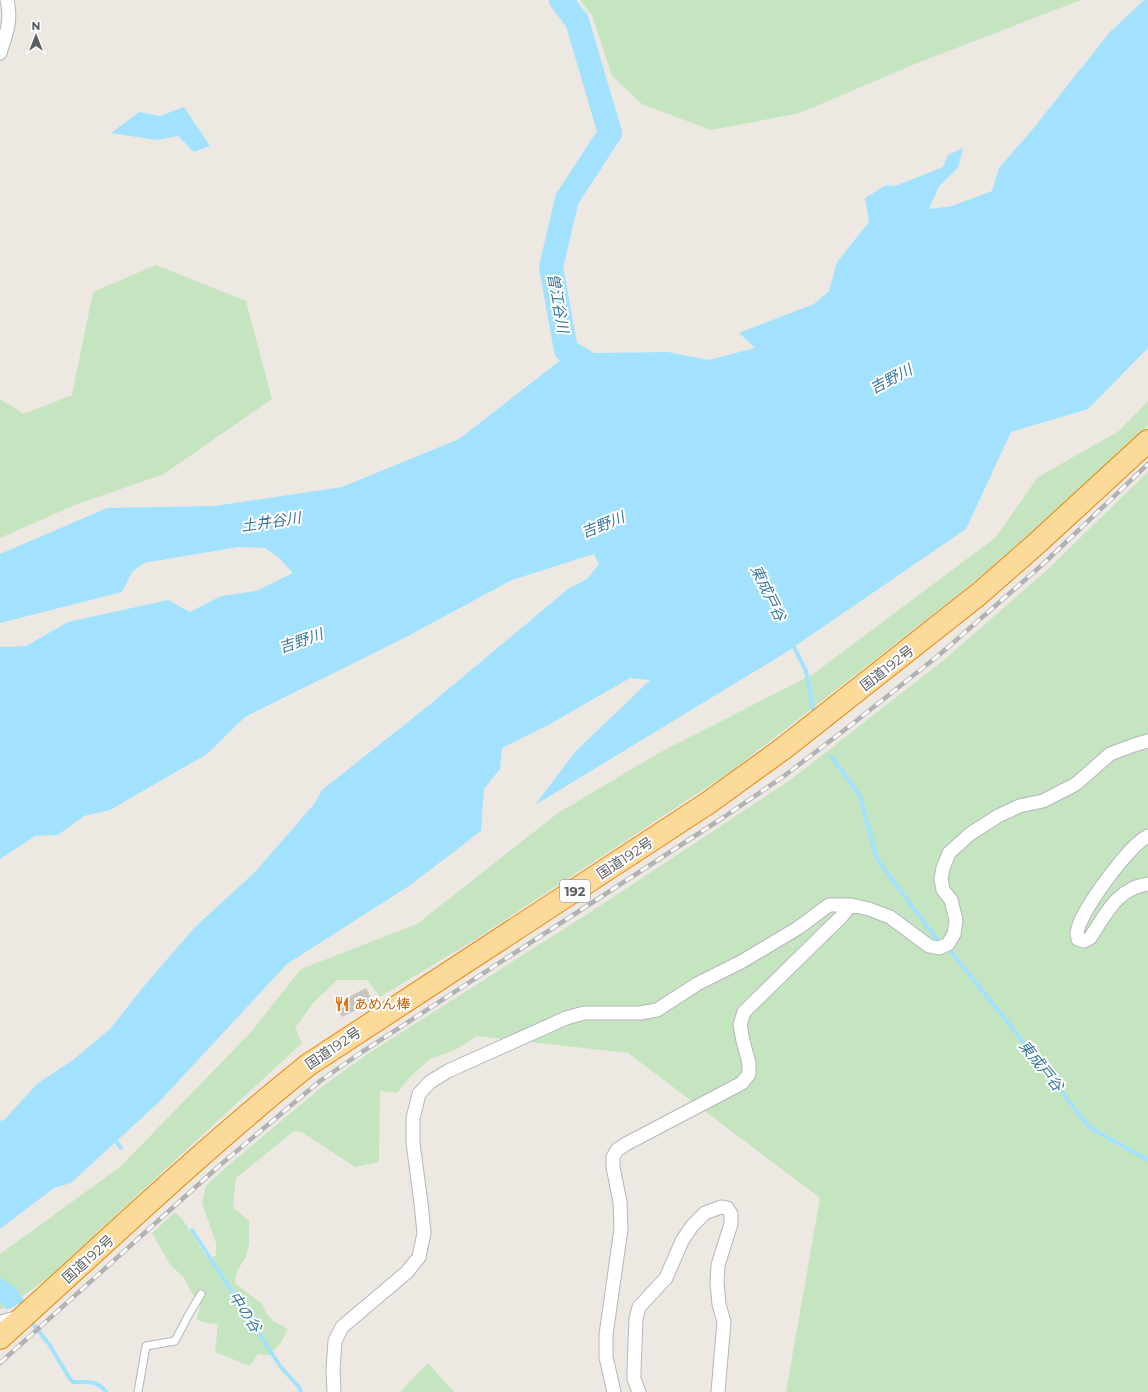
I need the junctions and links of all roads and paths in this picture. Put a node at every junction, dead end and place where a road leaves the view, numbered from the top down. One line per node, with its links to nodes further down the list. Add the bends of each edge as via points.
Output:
1 (7, 0): 2 (street, via 9,26)
2 (0, 53)
3 (1148, 441): 9 (highway, 国道192号 / 192, via 1035,546 979,594 784,748 695,811 308,1065 242,1119)
4 (1148, 741): 7 (street, via 1110,754 1076,784 1043,801 1019,806 998,816 970,834 949,853 941,879 943,890 951,900 956,920 954,934 948,944 939,948 928,946 890,917)
5 (1148, 836): 6 (street, via 1124,857 1098,893 1081,920 1076,934 1078,939 1084,941 1090,938 1117,898 1130,889)
6 (1148, 884)
7 (850, 905): 13 (street, via 829,905 798,928 741,962 697,984 657,1010 640,1014 584,1013 566,1018 448,1071 430,1082 419,1094 413,1118 413,1144 424,1233 419,1257 407,1272 342,1327 335,1341); 14 (street, via 842,916 744,1012 740,1025 749,1074 742,1083 626,1144 617,1150 613,1157 612,1167 620,1202 621,1229 606,1335 606,1357)
8 (201, 1294): 12 (lane, via 175,1341 146,1346)
9 (30, 1311): 10 (lane); 11 (highway, 国道192号 / 192)
10 (0, 1319)
11 (0, 1338)
12 (138, 1392)
13 (334, 1392)
14 (614, 1392)
15 (639, 1392): 16 (street, via 634,1379 636,1319 639,1307 666,1278 682,1241 692,1226 705,1213 721,1207 727,1208 731,1214 731,1224 718,1265 719,1304 724,1322)
16 (718, 1392)

